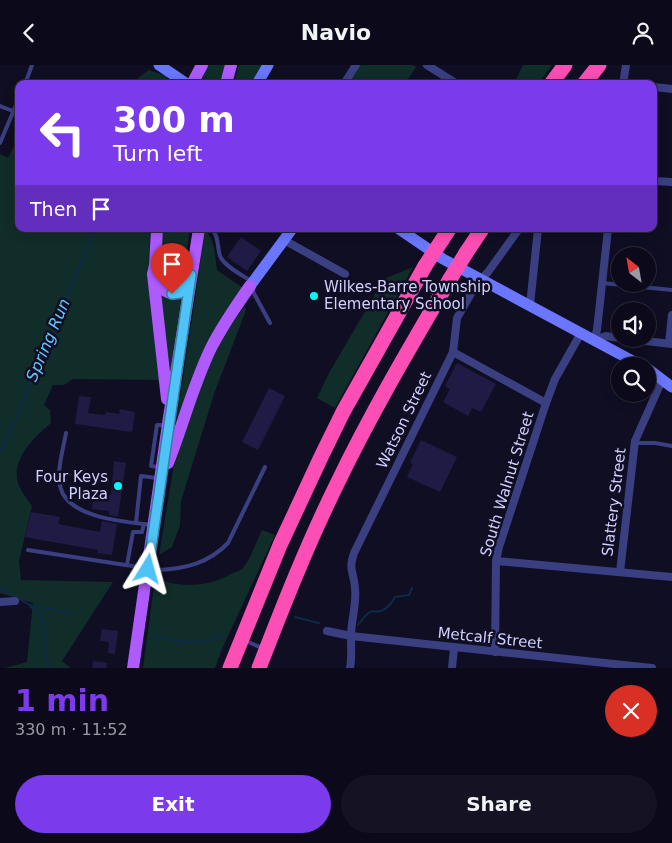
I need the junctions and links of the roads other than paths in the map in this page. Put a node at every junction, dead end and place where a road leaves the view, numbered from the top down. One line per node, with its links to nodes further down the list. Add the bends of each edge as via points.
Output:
1 (32, 65): 11 (lane)
2 (159, 65): 12 (main road)
3 (202, 65): 13 (main road)
4 (231, 65): 14 (main road)
5 (268, 65): 15 (main road)
6 (356, 65): 16 (street)
7 (426, 65): 17 (street)
8 (565, 65): 18 (highway)
9 (599, 65): 19 (highway)
10 (626, 65): 20 (street)
11 (26, 80)
12 (181, 80)
13 (194, 80)
14 (227, 80)
15 (259, 80)
16 (347, 80)
17 (450, 80)
18 (554, 80)
19 (587, 80)
20 (624, 80)
21 (657, 87): 22 (street)
22 (672, 89)
23 (0, 106): 25 (lane)
24 (15, 107): 25 (lane)
25 (13, 111): 26 (lane)
26 (0, 143)
27 (657, 181): 28 (street)
28 (672, 182)
29 (156, 232): 40 (main road)
30 (198, 232): 42 (main road)
31 (214, 232): 45 (lane, via 220,257)
32 (290, 232): 39 (main road)
33 (406, 232): 43 (main road, via 442,259)
34 (480, 232): 80 (highway, bridge, via 365,428 292,583)
35 (518, 232): 43 (street, Watson Street)
36 (538, 232): 47 (street)
37 (608, 232): 44 (street)
38 (445, 234): 78 (highway, bridge, via 343,412 280,545)
39 (284, 241): 41 (street); 45 (main road)
40 (155, 265): 42 (main road, via 158,284 165,293 180,293); 60 (main road, via 153,274)
41 (345, 274)
42 (191, 275): 60 (main road)
43 (481, 279): 47 (main road); 55 (street, Watson Street, via 457,318)
44 (602, 283): 46 (lane); 52 (street)
45 (252, 285): 49 (lane); 65 (main road, via 233,310 212,348)
46 (672, 290)
47 (530, 305): 50 (main road)
48 (672, 315): 54 (street)
49 (270, 323)
50 (581, 333): 52 (main road); 59 (street, South Walnut Street, via 555,379)
51 (611, 337): 52 (street)
52 (594, 340): 56 (main road)
53 (656, 342): 54 (street)
54 (671, 343)
55 (453, 352): 59 (street); 77 (street, Watson Street, via 354,553 351,563 355,588)
56 (625, 357)
57 (656, 375): 58 (main road)
58 (668, 384): 62 (street, Slattery Street, via 659,387)
59 (546, 403): 69 (street, South Walnut Street)
60 (169, 421): 65 (main road)
61 (66, 433): 66 (lane, via 60,467 63,493 76,506 95,515)
62 (634, 443): 63 (lane); 72 (street, Slattery Street)
63 (672, 446)
64 (265, 467): 71 (lane, via 228,543 219,552 196,565 170,570)
65 (163, 471): 66 (lane, via 141,476); 67 (main road)
66 (136, 523): 67 (lane)
67 (149, 524): 70 (lane, via 142,532 133,532); 71 (main road)
68 (28, 550): 70 (lane)
69 (496, 561): 72 (street); 81 (street, South Walnut Street)
70 (127, 565): 71 (lane)
71 (148, 569): 82 (main road)
72 (620, 572): 73 (street)
73 (672, 577)
74 (15, 601): 75 (street)
75 (0, 602)
76 (327, 631): 77 (street, Metcalf Street)
77 (351, 636): 79 (street, Metcalf Street); 85 (street, Watson Street)
78 (242, 639): 80 (lane); 83 (highway)
79 (454, 648): 81 (street, Metcalf Street); 86 (street)
80 (266, 650): 84 (highway)
81 (495, 652): 87 (street, Metcalf Street)
82 (134, 668)
83 (230, 668)
84 (259, 668)
85 (350, 668)
86 (452, 668)
87 (652, 668)

